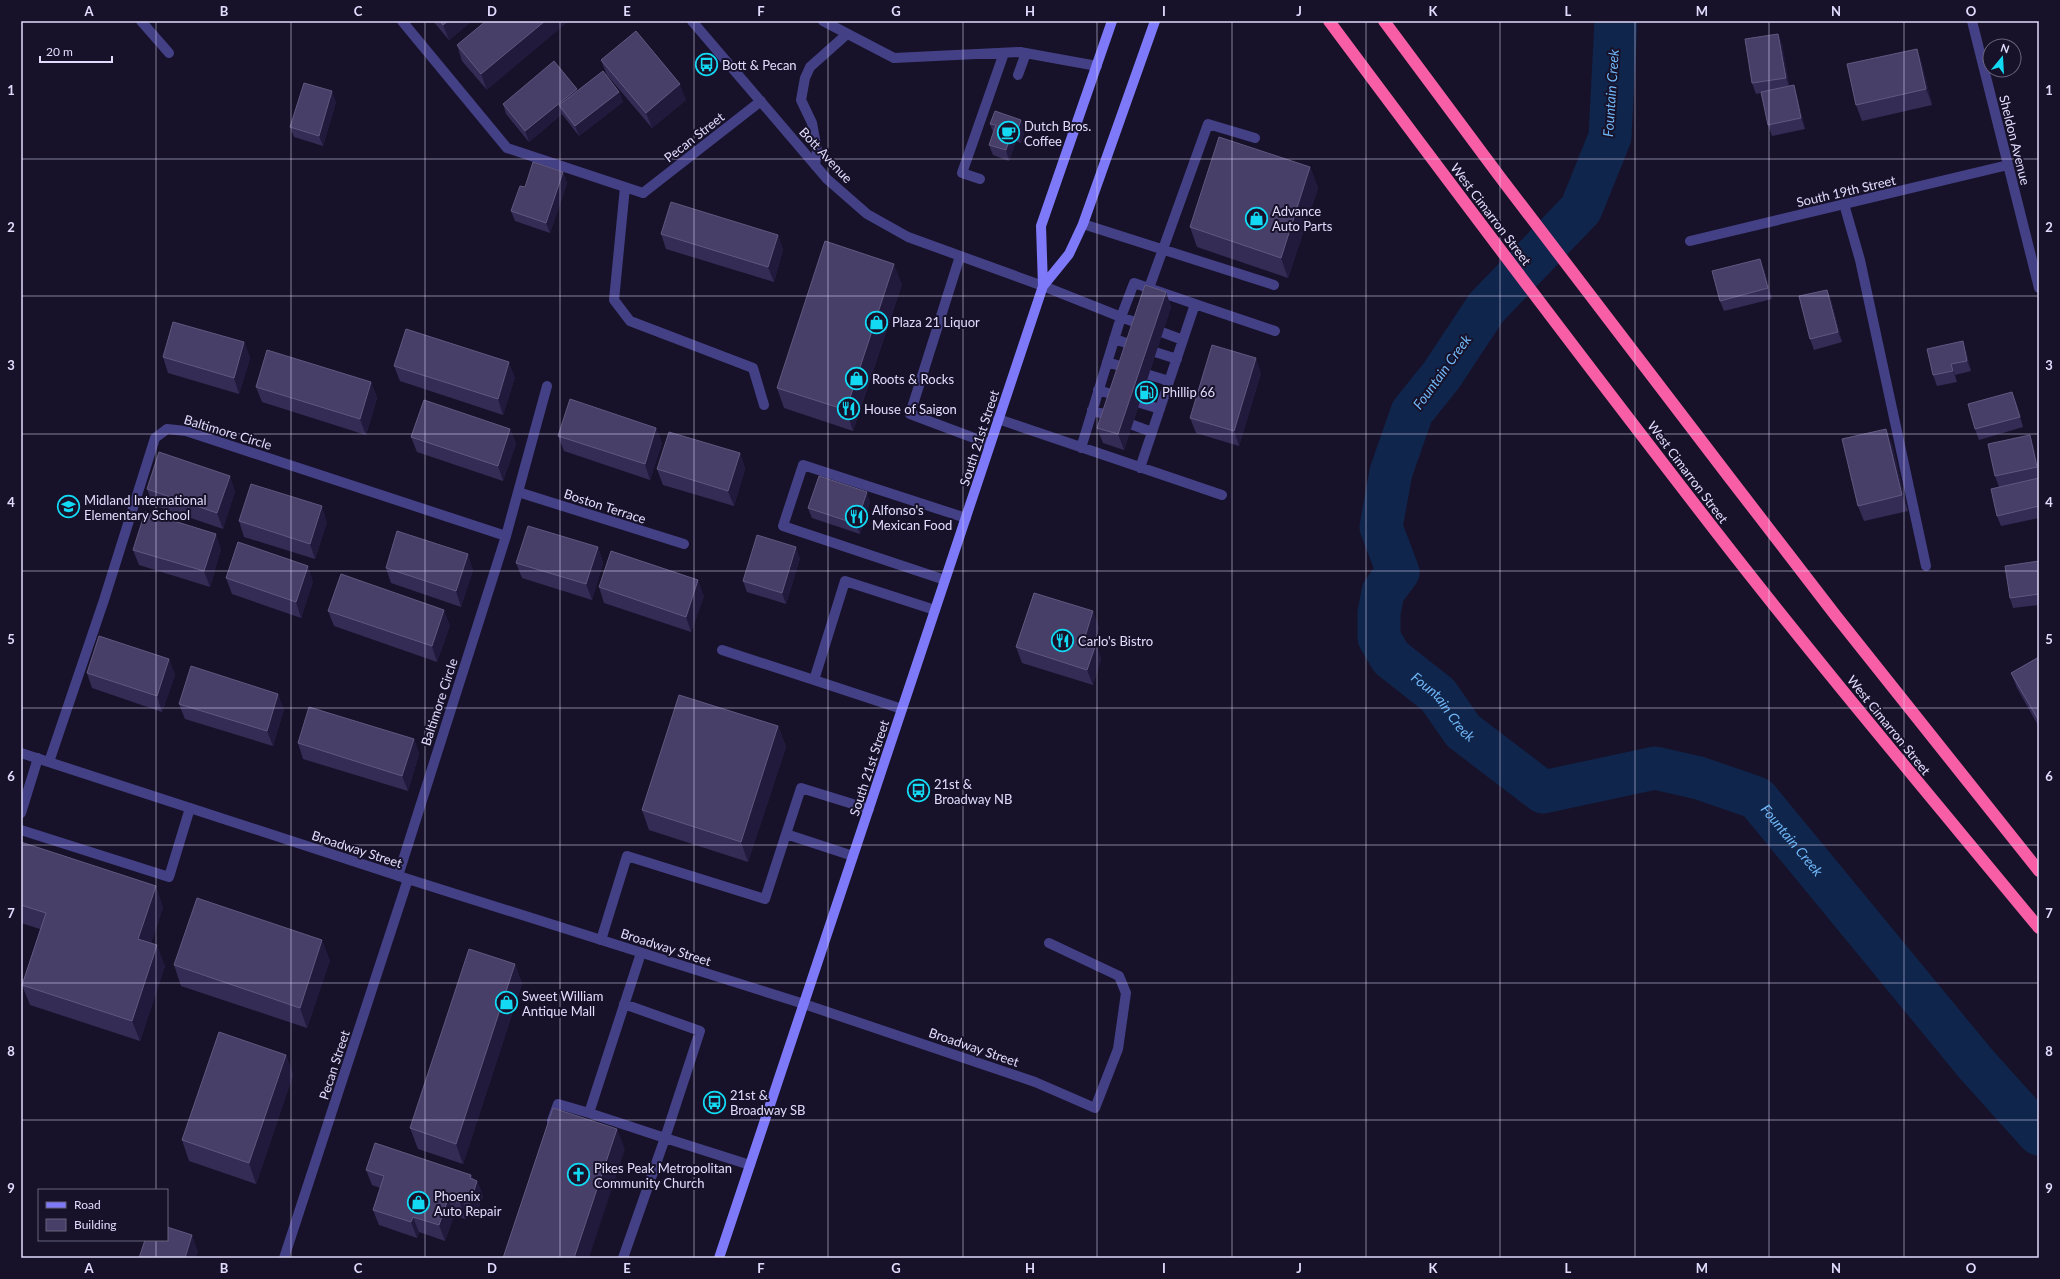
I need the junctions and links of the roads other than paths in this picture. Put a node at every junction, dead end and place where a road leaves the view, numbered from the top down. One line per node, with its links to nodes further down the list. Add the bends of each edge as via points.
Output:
1 (141, 21): 11 (street)
2 (402, 21): 21 (street, via 508,148)
3 (692, 21): 16 (street, Bott Avenue)
4 (823, 21): 10 (street)
5 (1112, 21): 14 (main road, South 21st Street)
6 (1155, 21): 23 (main road, South 21st Street)
7 (1329, 21): 72 (highway, West Cimarron Street, via 1718,535)
8 (1384, 21): 69 (highway, West Cimarron Street, via 1836,616)
9 (1972, 21): 19 (street, Sheldon Avenue)
10 (847, 34): 12 (street, via 894,58); 18 (street, via 810,67 806,78 801,100 812,123 817,150)
11 (169, 53)
12 (1004, 53): 13 (street); 20 (street, via 962,172)
13 (1026, 53): 14 (street); 15 (street)
14 (1097, 66): 28 (main road, South 21st Street, via 1041,226)
15 (1018, 75)
16 (761, 101): 18 (street, Bott Avenue); 21 (street, Pecan Street, via 643,193)
17 (1256, 138): 25 (street, via 1208,124)
18 (815, 165): 26 (street, Bott Avenue, via 867,214 908,237)
19 (2008, 165): 22 (street, South 19th Street); 30 (street, Sheldon Avenue)
20 (980, 179)
21 (625, 187): 41 (street, via 614,300 630,321 753,368)
22 (1844, 204): 24 (street, South 19th Street); 54 (street, via 1860,260)
23 (1083, 224): 25 (street); 28 (main road, South 21st Street, via 1069,254)
24 (1690, 241)
25 (1164, 250): 27 (street); 29 (street)
26 (960, 256): 28 (street, Bott Avenue); 46 (street, via 910,414)
27 (1274, 285)
28 (1043, 286): 32 (street, Bott Avenue); 44 (main road, South 21st Street)
29 (1149, 288): 31 (street); 32 (street, via 1134,284)
30 (2039, 288)
31 (1196, 304): 33 (street); 35 (street)
32 (1121, 317): 34 (street); 35 (street, Bott Avenue)
33 (1275, 331)
34 (1114, 339): 36 (street); 37 (street)
35 (1183, 340): 36 (street)
36 (1177, 359): 38 (street)
37 (1107, 362): 38 (street); 40 (street)
38 (1170, 381): 42 (street)
39 (548, 386): 49 (street, Baltimore Circle)
40 (1098, 390): 42 (street); 43 (street)
41 (764, 405)
42 (1160, 409): 45 (street)
43 (1092, 410): 45 (street); 47 (street)
44 (998, 419): 46 (main road, South 21st Street); 47 (street)
45 (1152, 432): 48 (street)
46 (990, 444): 51 (main road, South 21st Street)
47 (1081, 448): 48 (street)
48 (1140, 468): 50 (street)
49 (518, 492): 52 (street, Baltimore Circle); 53 (street, Boston Terrace)
50 (1222, 495)
51 (966, 518): 55 (main road, South 21st Street); 55 (street, via 803,465 783,526)
52 (506, 536): 62 (street, Baltimore Circle, via 186,430 167,429 155,438); 70 (street, Baltimore Circle)
53 (684, 544)
54 (1926, 566)
55 (945, 580): 56 (main road, South 21st Street)
56 (935, 610): 58 (street, via 845,581); 59 (main road, South 21st Street)
57 (722, 650): 58 (street)
58 (814, 680): 59 (street)
59 (902, 708): 64 (main road, South 21st Street)
60 (21, 753): 61 (street, Broadway Street)
61 (38, 758): 62 (street, Broadway Street); 65 (street)
62 (49, 762): 63 (street, Broadway Street)
63 (190, 808): 66 (street, via 169,878); 70 (street, Broadway Street)
64 (869, 809): 67 (street, via 801,788); 68 (main road, South 21st Street)
65 (21, 812)
66 (21, 830)
67 (786, 834): 68 (street); 73 (street, via 765,899 627,856)
68 (853, 856): 77 (main road, South 21st Street)
69 (2039, 871)
70 (398, 876): 71 (street, Broadway Street)
71 (408, 879): 73 (street, Broadway Street); 82 (street, Pecan Street)
72 (2039, 928)
73 (601, 940): 75 (street, Broadway Street)
74 (1049, 944): 77 (street, Broadway Street, via 1119,976 1126,993 1118,1049 1096,1108 1035,1082)
75 (641, 953): 76 (street); 77 (street, Broadway Street)
76 (624, 1004): 78 (street); 80 (street, via 700,1031)
77 (804, 1004): 81 (main road, South 21st Street)
78 (589, 1113): 79 (street, via 558,1104); 80 (street)
79 (548, 1133)
80 (665, 1138): 81 (street); 83 (street)
81 (750, 1166): 84 (main road, South 21st Street)
82 (284, 1258)
83 (624, 1258)
84 (719, 1258)

